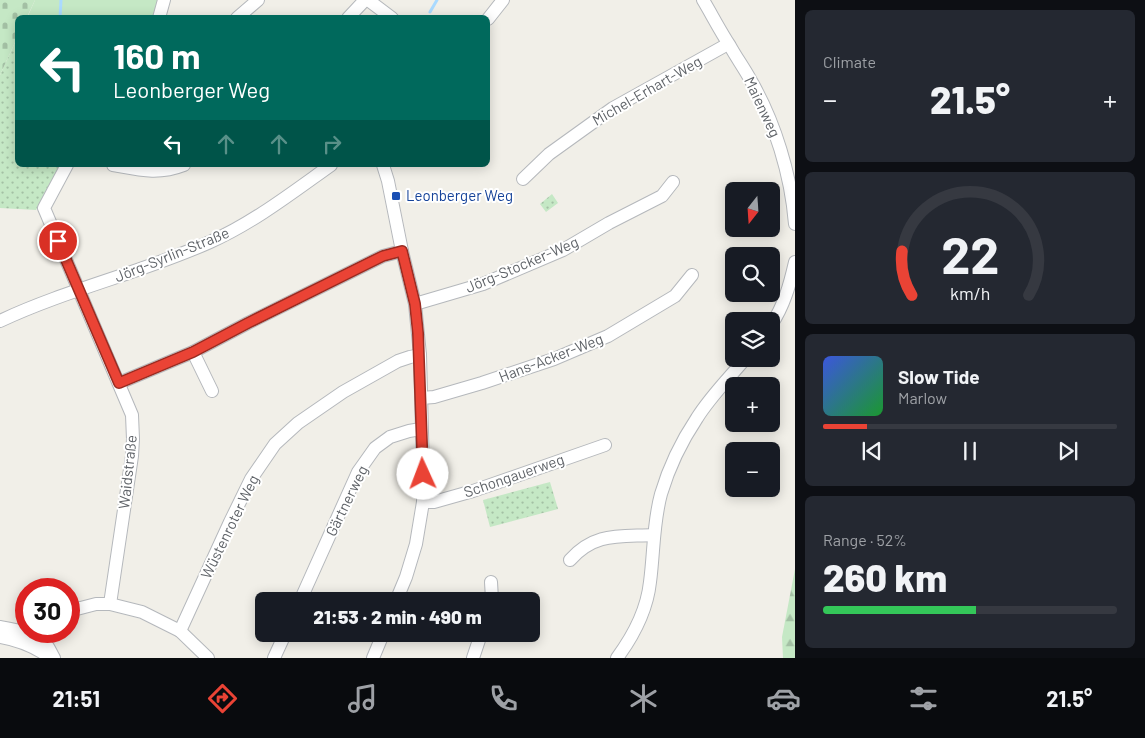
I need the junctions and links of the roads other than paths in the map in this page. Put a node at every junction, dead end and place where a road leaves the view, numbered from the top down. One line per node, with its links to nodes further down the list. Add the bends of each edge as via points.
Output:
1 (164, 0): 6 (street)
2 (258, 0): 7 (street)
3 (366, 0): 8 (street); 9 (street)
4 (503, 0): 10 (street)
5 (702, 0): 11 (street, Maienweg)
6 (161, 15)
7 (240, 15)
8 (351, 15)
9 (388, 15)
10 (490, 16)
11 (728, 44): 17 (street, Michel-Erhart-Weg, via 613,108 549,154); 19 (street, Maienweg, via 751,79 781,148)
12 (66, 167): 23 (street, Waidstraße, via 44,208)
13 (124, 167): 14 (street, via 146,171)
14 (179, 167)
15 (328, 167): 23 (street, Jörg-Syrlin-Straße, via 246,224 211,242)
16 (384, 167): 20 (street)
17 (522, 179)
18 (673, 182): 24 (street, Jörg-Stocker-Weg, via 662,196 563,250 483,284)
19 (795, 224)
20 (402, 251): 24 (street); 27 (street, via 383,256)
21 (795, 262): 25 (street)
22 (692, 275): 32 (street, Hans-Acker-Weg, via 675,296 608,336 554,359 482,383)
23 (79, 290): 26 (street, Jörg-Syrlin-Straße); 30 (street, Waidstraße)
24 (415, 304): 28 (street)
25 (779, 312)
26 (0, 321)
27 (193, 352): 30 (street); 31 (street)
28 (420, 355): 32 (street); 46 (street, Wüstenroter Weg, via 398,361 343,392 275,444 251,479)
29 (738, 367): 36 (street, via 697,418 671,463 660,496)
30 (119, 383): 42 (street, Waidstraße, via 132,415 133,439)
31 (212, 391)
32 (421, 398): 33 (street)
33 (421, 429): 35 (street); 39 (street, Gärtnerweg, via 390,437 375,448 358,472)
34 (605, 445): 35 (street, Schongauerweg, via 473,491)
35 (423, 502): 40 (street, via 416,544)
36 (654, 536): 37 (street, via 604,538 579,550); 58 (street, via 650,583 642,615 630,641)
37 (570, 560)
38 (491, 582): 41 (street)
39 (304, 592)
40 (400, 592)
41 (491, 592)
42 (110, 604): 43 (street); 46 (street, via 142,612)
43 (80, 609)
44 (0, 628): 45 (street)
45 (15, 630)
46 (180, 631): 54 (street)
47 (0, 637): 48 (street)
48 (15, 640)
49 (281, 642): 55 (street)
50 (379, 642): 56 (street)
51 (478, 642): 57 (street)
52 (41, 643): 53 (street, via 48,648)
53 (52, 658)
54 (208, 658)
55 (274, 658)
56 (372, 658)
57 (473, 658)
58 (617, 658)

